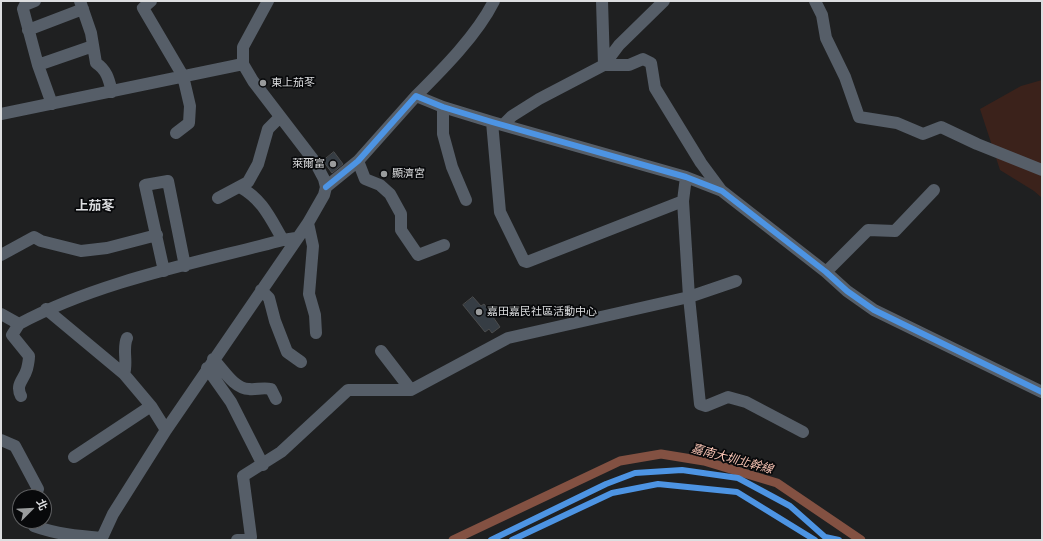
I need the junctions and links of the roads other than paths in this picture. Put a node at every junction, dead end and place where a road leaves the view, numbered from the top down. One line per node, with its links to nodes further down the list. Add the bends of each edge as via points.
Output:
1 (35, 1): 9 (street, via 25,5 23,9)
2 (151, 1): 14 (street, via 143,8)
3 (268, 1): 11 (street, via 243,47)
4 (494, 1): 16 (street, via 486,16)
5 (602, 1): 13 (street)
6 (664, 1): 13 (street, via 619,45)
7 (815, 1): 24 (street, via 822,15 826,38 845,76 859,117 897,123 923,134 941,127)
8 (81, 5): 9 (street); 10 (street)
9 (28, 30): 12 (street)
10 (93, 46): 12 (street); 15 (street, via 96,63 103,67 108,76)
11 (243, 64): 14 (street); 20 (street)
12 (38, 65): 17 (street)
13 (604, 65): 21 (street); 29 (street, via 629,65 643,59 651,63 656,88 701,163)
14 (183, 76): 15 (street); 22 (street, via 190,106 190,123)
15 (112, 92): 17 (street)
16 (416, 96): 18 (street); 23 (street)
17 (52, 104): 19 (street)
18 (444, 107): 21 (street); 31 (street, via 443,134 452,167)
19 (1, 114)
20 (280, 117): 26 (street, via 268,129 258,164 248,182); 27 (street, via 315,162)
21 (498, 124): 25 (street); 32 (street, via 500,212 524,261 527,262)
22 (176, 133)
23 (358, 161): 27 (street); 37 (street, via 364,179 380,185 396,204 401,214 401,230 418,255)
24 (1042, 170)
25 (686, 177): 29 (street); 32 (street)
26 (240, 187): 30 (street); 36 (street, via 252,194 262,205)
27 (326, 187): 33 (street)
28 (934, 190): 41 (street, via 895,231 868,230)
29 (722, 191): 41 (street)
30 (218, 198)
31 (466, 200)
32 (683, 200): 44 (street)
33 (308, 222): 35 (street); 48 (street, via 313,246 309,294 315,315)
34 (157, 235): 38 (street, via 107,248 81,251 34,237); 39 (street, via 145,185 168,181); 40 (street)
35 (296, 238): 36 (street); 43 (street)
36 (283, 240): 39 (street)
37 (444, 245)
38 (1, 255)
39 (185, 266): 40 (street)
40 (164, 271): 45 (street, via 86,293)
41 (826, 272): 55 (street, via 847,292 874,310)
42 (736, 281): 44 (street)
43 (261, 290): 51 (street, via 269,298 287,352); 52 (street)
44 (689, 298): 54 (street, via 508,338); 60 (street, via 700,404 706,406 728,396 746,402)
45 (46, 309): 47 (street); 53 (street)
46 (1, 314): 47 (street)
47 (19, 324): 56 (street, via 12,335 29,356 27,370 18,389)
48 (316, 332)
49 (128, 338): 53 (street, via 125,344)
50 (381, 351): 54 (street)
51 (301, 362)
52 (210, 364): 57 (street, via 238,386 250,390 271,389); 59 (street); 63 (street)
53 (124, 374): 58 (street)
54 (411, 390): 63 (street, via 348,390 281,452)
55 (1042, 392)
56 (21, 396)
57 (276, 400)
58 (151, 406): 59 (street); 62 (street)
59 (166, 430): 66 (street, via 121,500)
60 (803, 432)
61 (1, 440): 64 (street, via 15,446)
62 (74, 456)
63 (263, 465): 67 (street, via 243,476 251,537 247,540)
64 (38, 489)
65 (42, 529): 66 (street)
66 (101, 539)
67 (237, 540)

